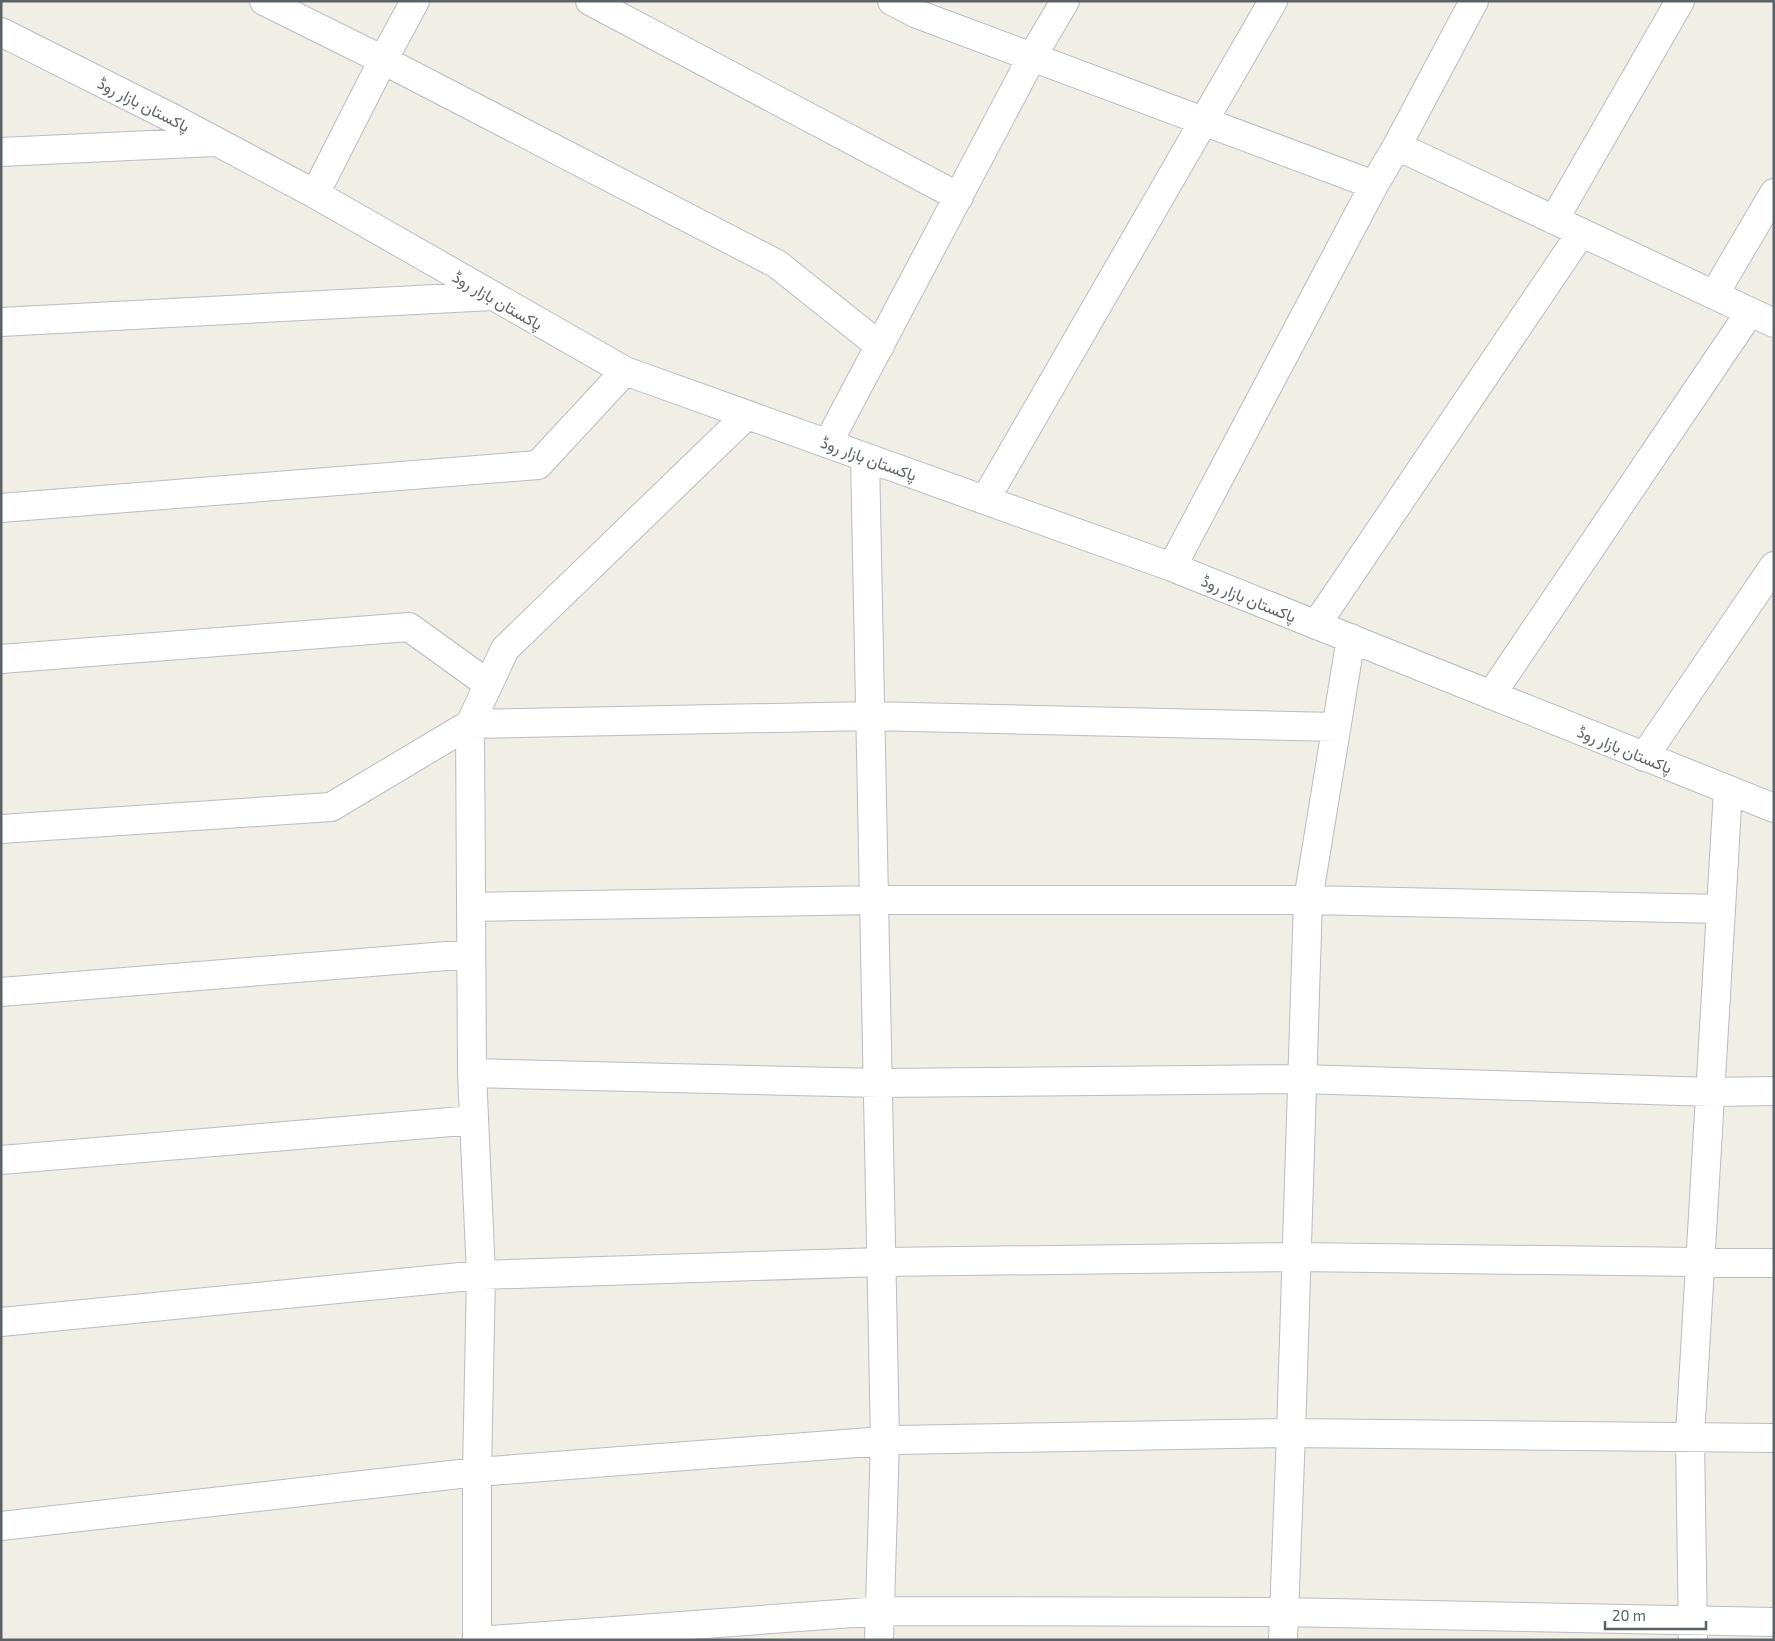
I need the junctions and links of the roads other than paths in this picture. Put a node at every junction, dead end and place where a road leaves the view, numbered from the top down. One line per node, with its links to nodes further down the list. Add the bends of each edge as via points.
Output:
1 (264, 1): 12 (street)
2 (415, 1): 12 (street)
3 (590, 1): 20 (street)
4 (892, 1): 9 (street)
5 (1065, 1): 11 (street)
6 (1273, 1): 13 (street)
7 (1474, 1): 15 (street)
8 (1680, 1): 21 (street)
9 (919, 7): 11 (street)
10 (1, 32): 14 (street, پاکستان بازار روڈ)
11 (1032, 57): 13 (street); 20 (street)
12 (383, 60): 19 (street); 27 (street, via 777,264)
13 (1205, 122): 17 (street); 32 (street)
14 (215, 142): 16 (street); 19 (street, پاکستان بازار روڈ)
15 (1397, 146): 17 (street); 21 (street)
16 (1, 152)
17 (1374, 185): 35 (street)
18 (1774, 193): 23 (street)
19 (315, 194): 24 (street, پاکستان بازار روڈ)
20 (959, 197): 27 (street)
21 (1554, 220): 22 (street)
22 (1582, 233): 23 (street); 36 (street)
23 (1714, 295): 25 (street)
24 (492, 296): 26 (street); 28 (street, پاکستان بازار روڈ)
25 (1762, 317): 40 (street)
26 (1, 322)
27 (880, 346): 30 (street)
28 (625, 371): 29 (street, پاکستان بازار روڈ); 33 (street, via 538,466)
29 (747, 415): 30 (street, پاکستان بازار روڈ); 39 (street, via 505,649)
30 (828, 443): 31 (street, پاکستان بازار روڈ)
31 (865, 457): 32 (street, پاکستان بازار روڈ); 41 (street)
32 (985, 500): 35 (street, پاکستان بازار روڈ)
33 (1, 508)
34 (1774, 566): 44 (street)
35 (1172, 567): 36 (street, پاکستان بازار روڈ)
36 (1316, 625): 37 (street, پاکستان بازار روڈ)
37 (1351, 638): 40 (street, پاکستان بازار روڈ); 43 (street)
38 (1, 659): 39 (street, via 409,626)
39 (488, 684): 42 (street)
40 (1491, 695): 44 (street, پاکستان بازار روڈ)
41 (870, 716): 42 (street); 43 (street); 48 (street)
42 (470, 724): 47 (street, via 331,806); 50 (street)
43 (1336, 727): 49 (street)
44 (1644, 757): 45 (street, پاکستان بازار روڈ)
45 (1728, 790): 46 (street, پاکستان بازار روڈ); 51 (street)
46 (1774, 808)
47 (1, 829)
48 (874, 900): 49 (street); 50 (street); 56 (street)
49 (1308, 900): 51 (street); 55 (street)
50 (471, 907): 52 (street)
51 (1721, 909): 58 (street)
52 (471, 954): 53 (street); 54 (street)
53 (1, 992)
54 (472, 1073): 56 (street); 59 (street)
55 (1302, 1079): 56 (street); 58 (street); 61 (street)
56 (878, 1083): 62 (street)
57 (1774, 1091): 58 (street)
58 (1711, 1092): 63 (street)
59 (474, 1120): 60 (street); 65 (street)
60 (1, 1160)
61 (1297, 1257): 62 (street); 63 (street); 67 (street)
62 (881, 1262): 65 (street); 70 (street)
63 (1700, 1262): 64 (street); 68 (street)
64 (1774, 1264)
65 (481, 1275): 66 (street); 71 (street)
66 (1, 1322)
67 (1291, 1433): 68 (street); 70 (street); 74 (street)
68 (1690, 1436): 69 (street); 76 (street)
69 (1774, 1438)
70 (885, 1440): 71 (street); 73 (street)
71 (477, 1472): 72 (street); 77 (street)
72 (1, 1526)
73 (880, 1610): 74 (street); 78 (street); 79 (street)
74 (1284, 1612): 76 (street); 80 (street)
75 (1774, 1622): 76 (street)
76 (1693, 1631)
77 (477, 1640)
78 (492, 1640)
79 (879, 1640)
80 (1283, 1640)

